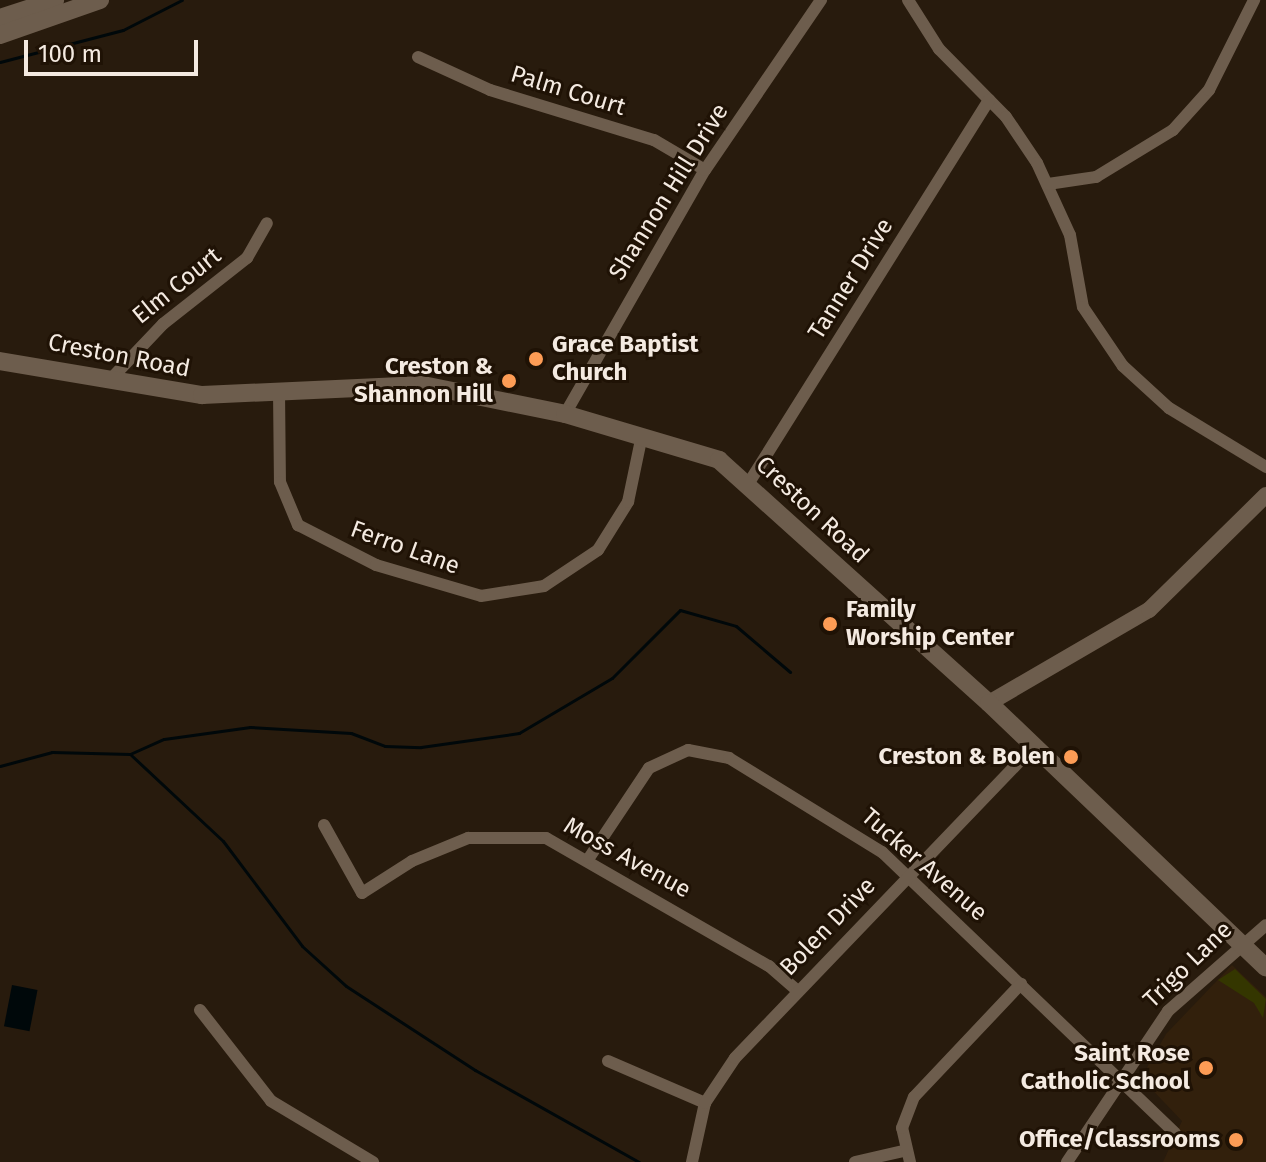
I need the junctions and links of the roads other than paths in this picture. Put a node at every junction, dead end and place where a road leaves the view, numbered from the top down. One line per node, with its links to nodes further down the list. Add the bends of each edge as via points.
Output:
1 (55, 0): 6 (main road)
2 (100, 0): 7 (main road)
3 (821, 0): 10 (street, Shannon Hill Drive)
4 (908, 0): 9 (street, via 939,49)
5 (1254, 0): 11 (street, via 1209,90 1173,130 1096,177)
6 (0, 18)
7 (0, 35)
8 (418, 57): 10 (street, Palm Court, via 490,90 654,140)
9 (989, 100): 11 (street); 19 (street, Tanner Drive)
10 (705, 170): 16 (street, Shannon Hill Drive)
11 (1048, 184): 18 (street, via 1070,235 1083,307 1123,366 1169,408)
12 (267, 223): 14 (street, Elm Court, via 247,258 163,324)
13 (0, 361): 14 (main road, Creston Road)
14 (109, 381): 15 (main road, Creston Road, via 202,395)
15 (279, 391): 16 (main road, Creston Road, via 423,385); 17 (street, Ferro Lane, via 282,497 298,525 376,565 481,596 544,586 598,550 628,502)
16 (565, 414): 17 (main road, Creston Road)
17 (642, 435): 19 (main road, Creston Road, via 719,460)
18 (1266, 467)
19 (750, 481): 21 (main road, Creston Road)
20 (1266, 495): 21 (street, via 1149,610)
21 (989, 703): 22 (main road, Creston Road)
22 (1034, 746): 25 (street, Bolen Drive); 27 (main road, Creston Road)
23 (324, 825): 24 (street, Moss Avenue, via 362,893 412,861 487,835 546,838)
24 (589, 858): 25 (street, Tucker Avenue, via 649,768 668,756 707,751 856,830); 30 (street, Moss Avenue)
25 (909, 877): 29 (street, Tucker Avenue); 30 (street, Bolen Drive)
26 (1266, 925): 27 (street, Trigo Lane)
27 (1238, 943): 28 (main road, Creston Road); 33 (street, Trigo Lane, via 1160,1020)
28 (1266, 968)
29 (1021, 984): 33 (street, Tucker Avenue); 36 (street, via 914,1097)
30 (797, 990): 34 (street, Bolen Drive)
31 (200, 1010): 37 (street, via 271,1101)
32 (608, 1061): 34 (street)
33 (1123, 1082): 35 (street, Tucker Avenue); 40 (street, Trigo Lane)
34 (705, 1103): 38 (street, Bolen Drive)
35 (1175, 1133)
36 (906, 1156): 39 (street)
37 (373, 1162)
38 (692, 1162)
39 (855, 1162)
40 (1067, 1162)

